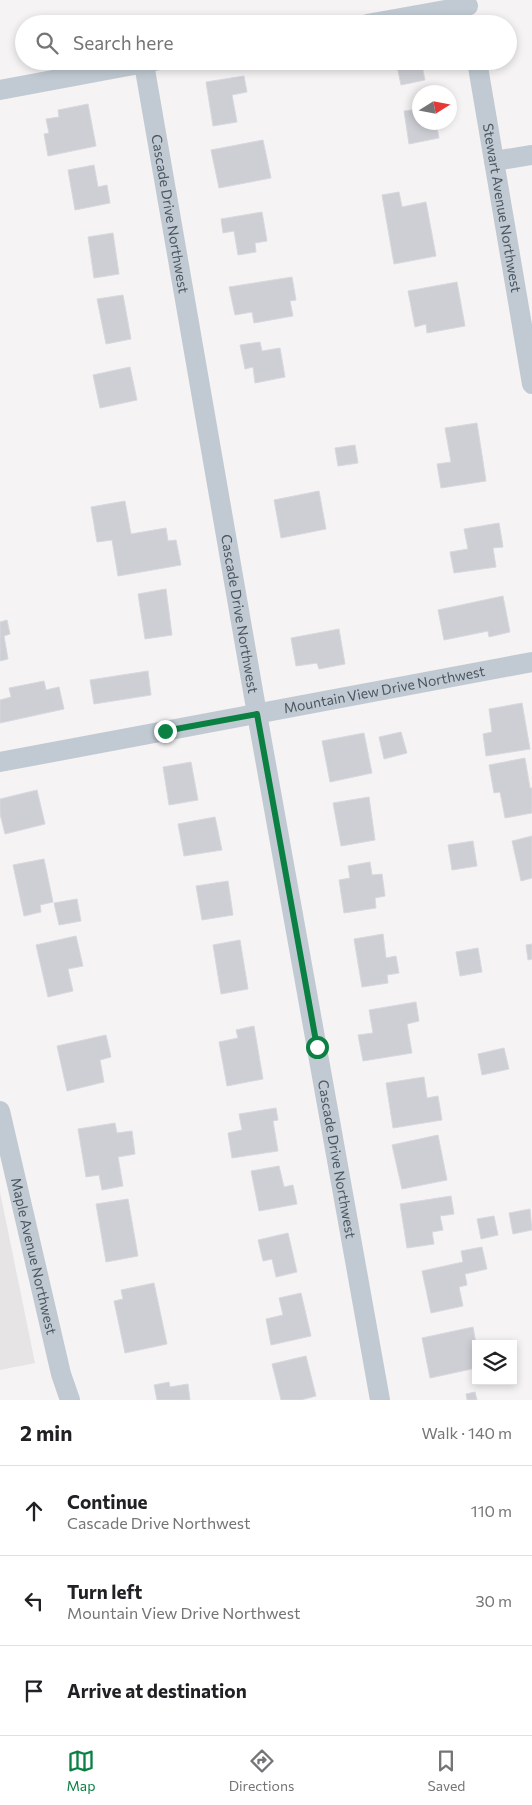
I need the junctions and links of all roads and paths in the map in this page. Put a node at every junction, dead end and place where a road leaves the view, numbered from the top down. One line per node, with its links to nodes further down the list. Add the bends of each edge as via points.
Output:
1 (469, 10): 2 (street)
2 (433, 15)
3 (107, 70): 6 (street)
4 (151, 70): 11 (street, Cascade Drive Northwest)
5 (479, 70): 8 (street, Stewart Avenue Northwest)
6 (0, 90)
7 (532, 155): 8 (street)
8 (494, 161): 9 (street, Stewart Avenue Northwest)
9 (532, 384)
10 (532, 662): 11 (street, Mountain View Drive Northwest)
11 (257, 714): 12 (street, Mountain View Drive Northwest); 15 (street, Cascade Drive Northwest)
12 (0, 762)
13 (0, 1111): 14 (street, Maple Avenue Northwest, via 61,1374)
14 (70, 1400)
15 (380, 1400)

